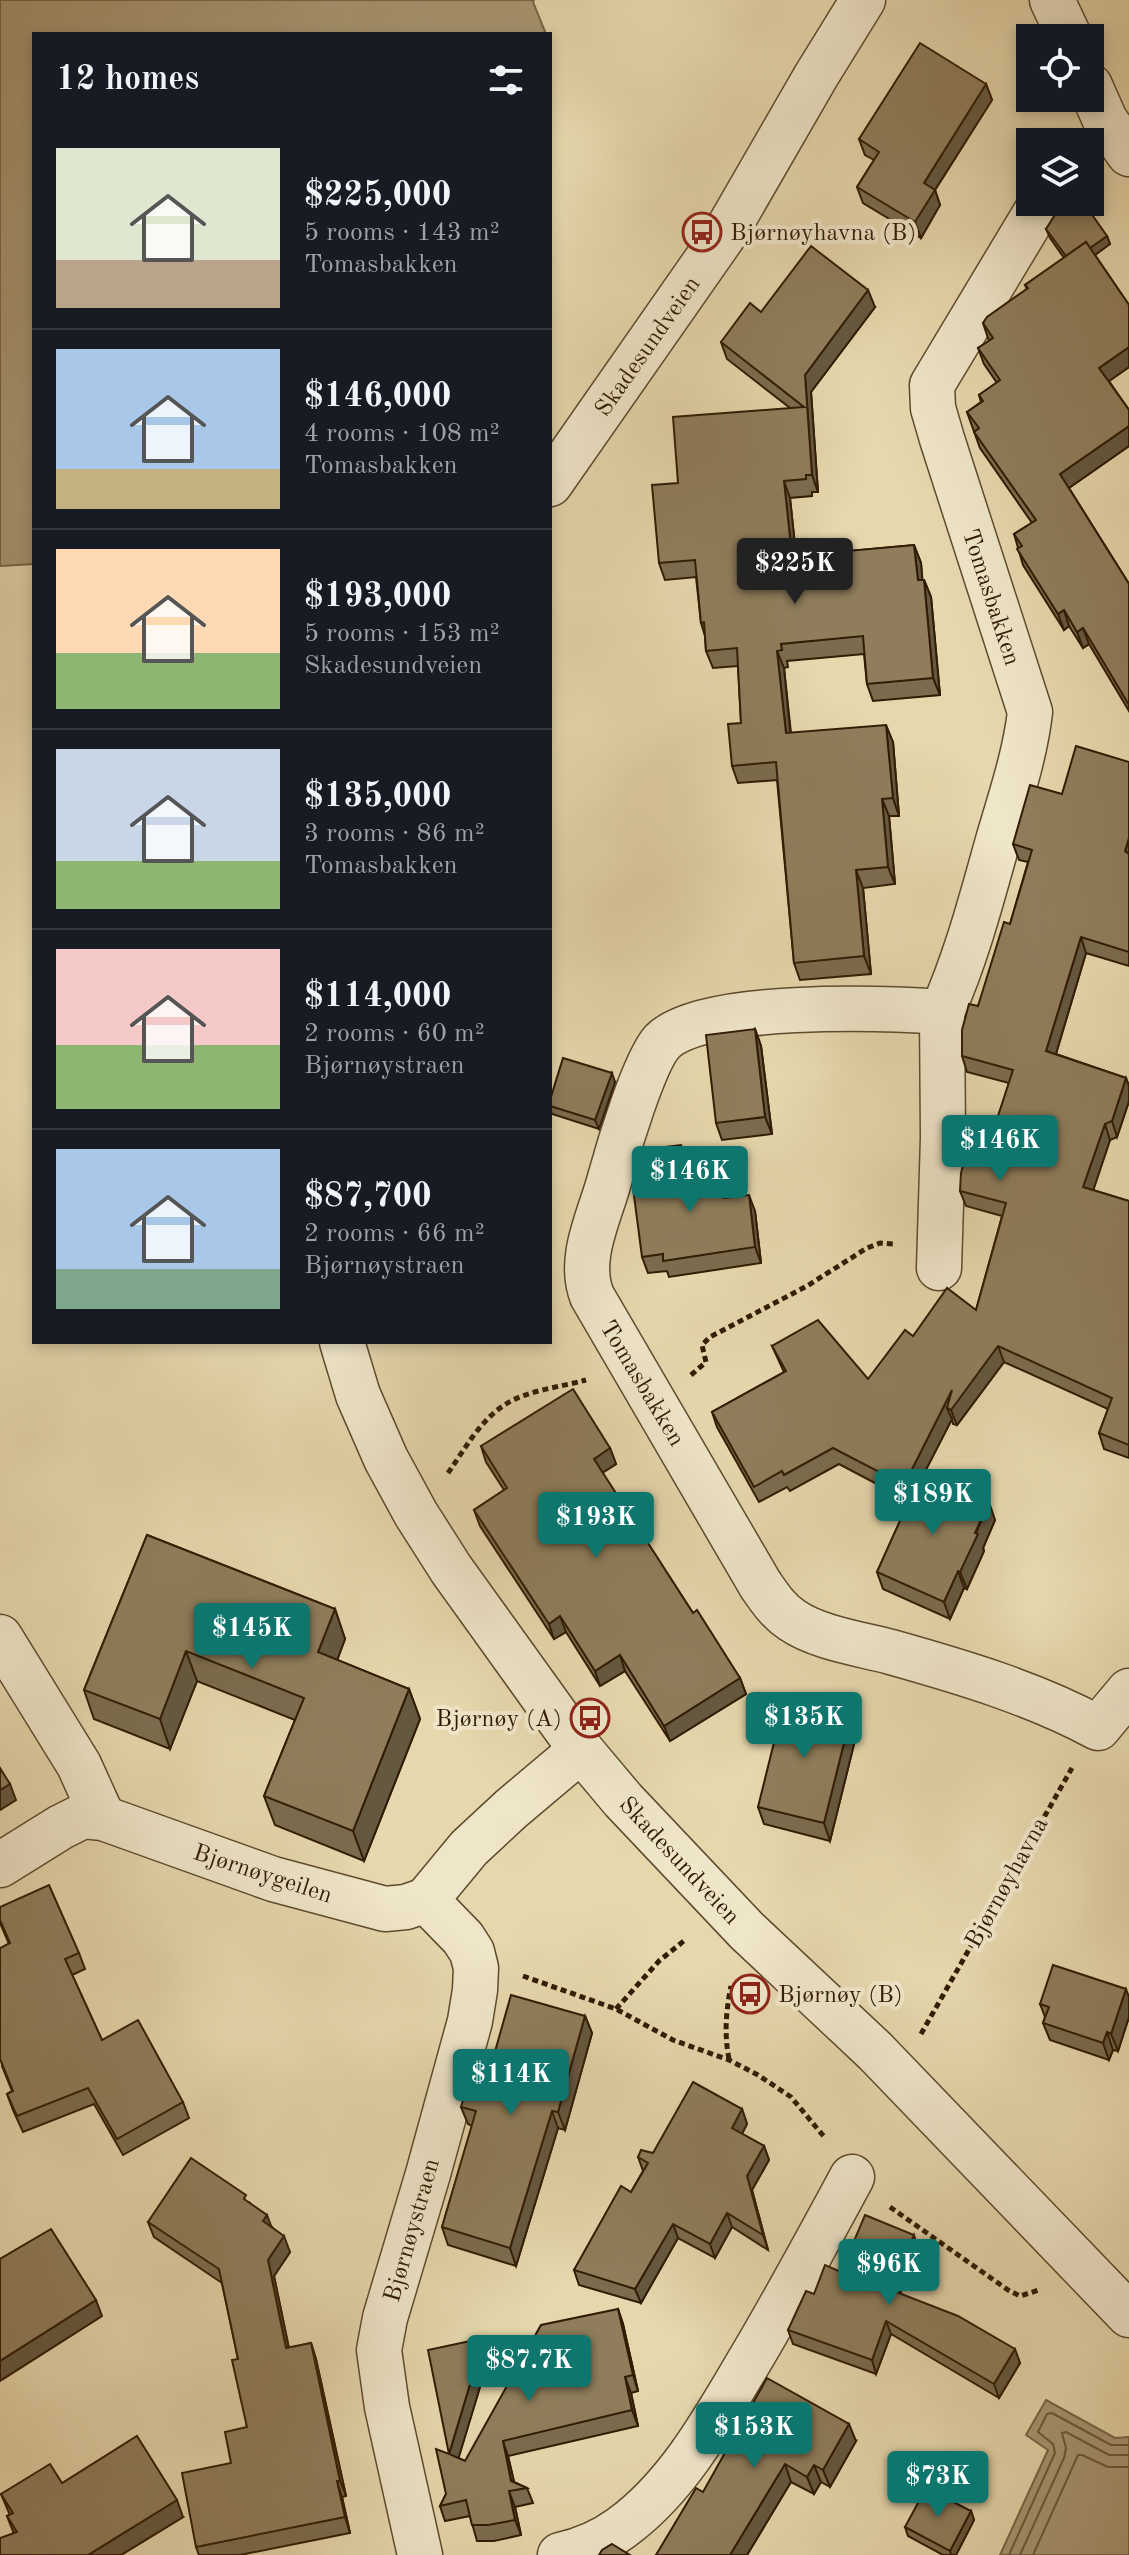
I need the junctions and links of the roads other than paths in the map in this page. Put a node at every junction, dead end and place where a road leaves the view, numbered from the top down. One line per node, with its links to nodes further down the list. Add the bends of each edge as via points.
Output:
1 (863, 0): 5 (street, Skadesundveien, via 726,232)
2 (1052, 0): 3 (street)
3 (1063, 24)
4 (1034, 216): 6 (street, Tomasbakken, via 932,385 942,439 1030,712 963,965)
5 (552, 481)
6 (942, 1012): 7 (street, Tomasbakken); 10 (street, Tomasbakken, via 889,1008 723,1016 662,1041 650,1059 614,1165 585,1269 592,1296 760,1584 792,1621 1022,1693 1098,1728)
7 (939, 1268)
8 (343, 1344): 11 (street, Skadesundveien, via 374,1433 416,1514)
9 (0, 1637): 12 (street, via 79,1765)
10 (1129, 1691)
11 (581, 1750): 14 (street, via 469,1848); 16 (street, Skadesundveien, via 747,1931 875,2051)
12 (103, 1818): 13 (street, via 83,1816); 14 (street, Bjørnøygeilen, via 273,1879 385,1909)
13 (0, 1865)
14 (426, 1900): 17 (street, Bjørnøystraen, via 463,1938 476,1968 470,2021 379,2350)
15 (852, 2177): 18 (street, via 751,2359 680,2468 623,2527 597,2544)
16 (1124, 2309)
17 (420, 2555)
18 (560, 2555)

